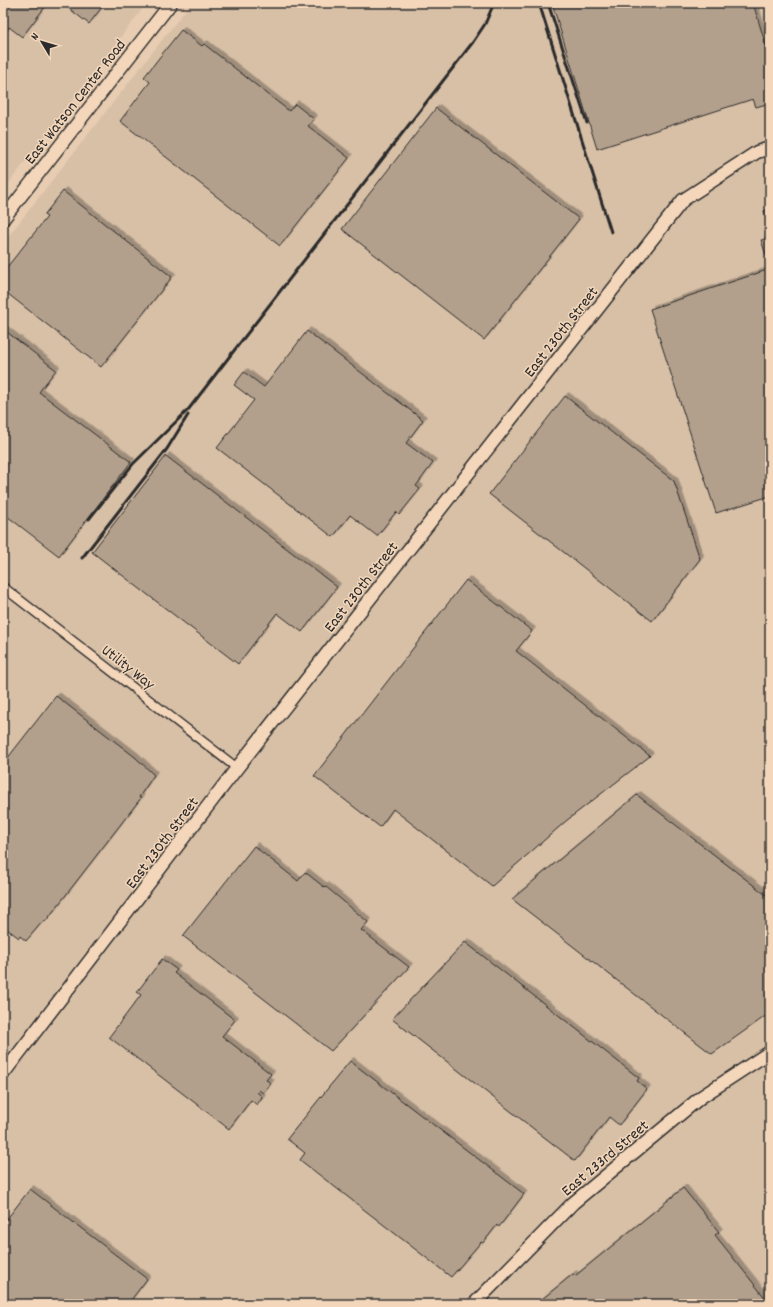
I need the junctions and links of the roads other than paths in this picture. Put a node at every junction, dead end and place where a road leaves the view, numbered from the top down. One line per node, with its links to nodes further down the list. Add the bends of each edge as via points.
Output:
1 (170, 3): 3 (street, East Watson Center Road)
2 (770, 148): 5 (street, East 230th Street, via 757,152 683,200)
3 (3, 219)
4 (3, 586): 5 (street, Utility Way)
5 (237, 768): 7 (street, East 230th Street)
6 (770, 1052): 8 (street, East 233rd Street, via 701,1097 573,1203)
7 (3, 1074)
8 (474, 1304)

